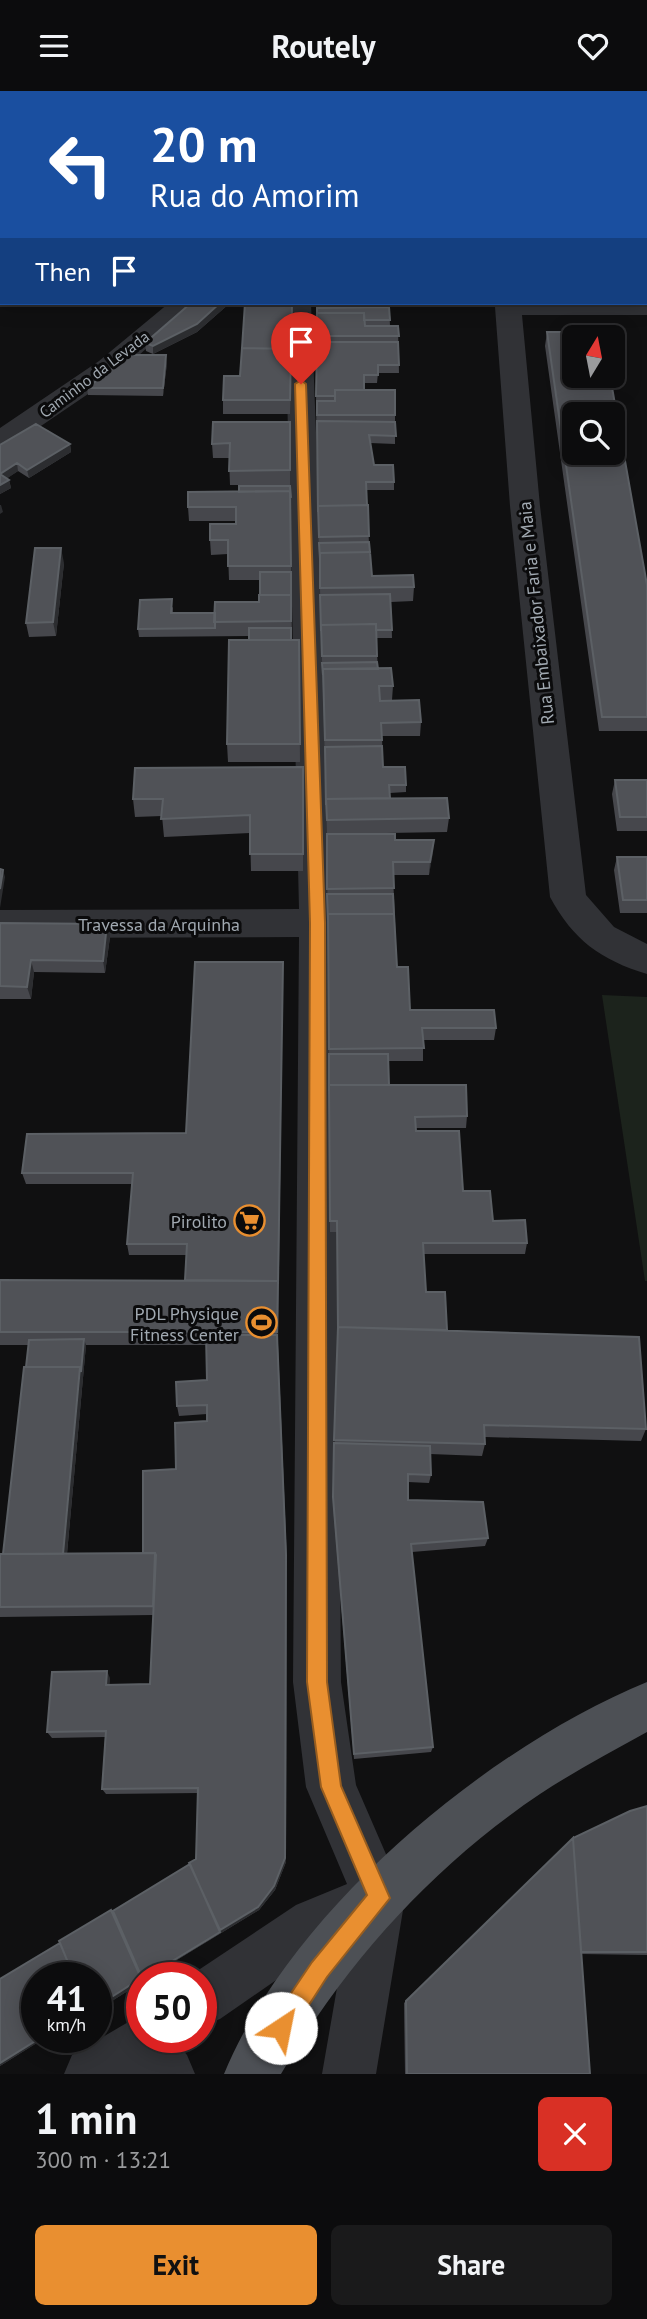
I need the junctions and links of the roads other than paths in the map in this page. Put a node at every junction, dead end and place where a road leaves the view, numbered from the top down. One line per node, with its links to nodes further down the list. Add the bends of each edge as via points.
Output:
1 (182, 305): 5 (street, Caminho da Levada, via 109,367)
2 (298, 305): 6 (street)
3 (508, 305): 4 (street); 8 (street, Rua Embaixador Faria e Maia, via 568,897 580,919 599,937 631,955)
4 (647, 307)
5 (0, 441)
6 (317, 923): 7 (street, Travessa da Arquinha); 10 (street, via 317,1682 331,1787)
7 (0, 924)
8 (647, 958)
9 (647, 1706): 10 (main road, via 522,1777 452,1828)
10 (379, 1898): 11 (street, via 314,1923); 14 (main road, via 319,1970); 15 (street)
11 (217, 1989)
12 (150, 2053): 13 (street)
13 (91, 2074)
14 (251, 2074)
15 (349, 2074)

